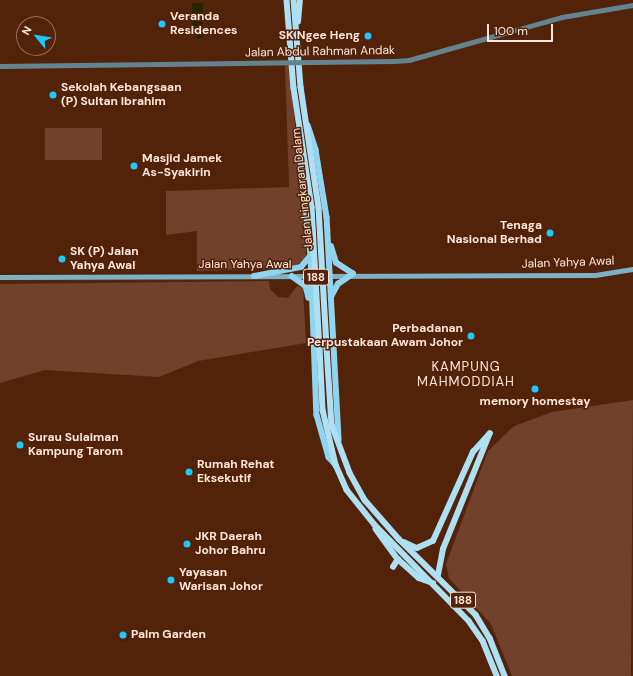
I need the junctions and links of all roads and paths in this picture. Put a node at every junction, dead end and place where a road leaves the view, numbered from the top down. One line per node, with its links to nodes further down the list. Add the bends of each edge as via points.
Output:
1 (286, 0): 7 (highway, Jalan Lingkaran Dalam / 188)
2 (294, 0): 5 (highway, Jalan Lingkaran Dalam / 188)
3 (300, 0): 5 (highway)
4 (633, 4): 6 (street, Jalan Abdul Rahman Andak, bridge, via 562,17 409,60)
5 (297, 36): 8 (highway, Jalan Lingkaran Dalam / 188)
6 (0, 66)
7 (298, 119): 10 (main road); 23 (highway, Jalan Lingkaran Dalam / 188, bridge, via 312,207 323,410)
8 (306, 119): 9 (main road, via 316,150); 22 (highway, Jalan Lingkaran Dalam / 188, bridge, via 319,208 330,410)
9 (327, 217): 12 (main road); 13 (main road, via 333,259)
10 (311, 255): 14 (main road); 15 (main road, via 301,267)
11 (633, 269): 13 (main road, Jalan Yahya Awal, via 595,274)
12 (330, 274): 13 (main road, Jalan Yahya Awal); 14 (main road, Jalan Yahya Awal); 18 (main road)
13 (354, 274): 20 (main road, via 338,284)
14 (312, 275): 16 (main road, Jalan Yahya Awal); 19 (main road)
15 (254, 276): 16 (main road, Jalan Yahya Awal); 17 (main road, Jalan Yahya Awal)
16 (292, 276): 21 (main road, via 308,290)
17 (0, 277)
18 (330, 290): 19 (main road, via 319,285); 20 (main road)
19 (312, 294): 21 (main road)
20 (330, 300): 22 (main road)
21 (312, 314): 23 (main road, via 317,416 329,457)
22 (340, 454): 25 (highway, Jalan Lingkaran Dalam / 188, via 365,500)
23 (336, 465): 24 (highway, Jalan Lingkaran Dalam / 188, via 347,490)
24 (374, 524): 26 (highway, via 381,539); 29 (highway, Jalan Lingkaran Dalam / 188)
25 (399, 539): 28 (highway, Jalan Lingkaran Dalam / 188); 28 (highway, via 417,548 433,541 476,446 490,433 443,549)
26 (398, 559): 27 (highway); 29 (highway, via 419,578)
27 (393, 567)
28 (438, 575): 31 (highway, Jalan Lingkaran Dalam / 188, via 484,627)
29 (434, 584): 30 (highway, Jalan Lingkaran Dalam / 188, via 477,632)
30 (497, 676)
31 (505, 676)

